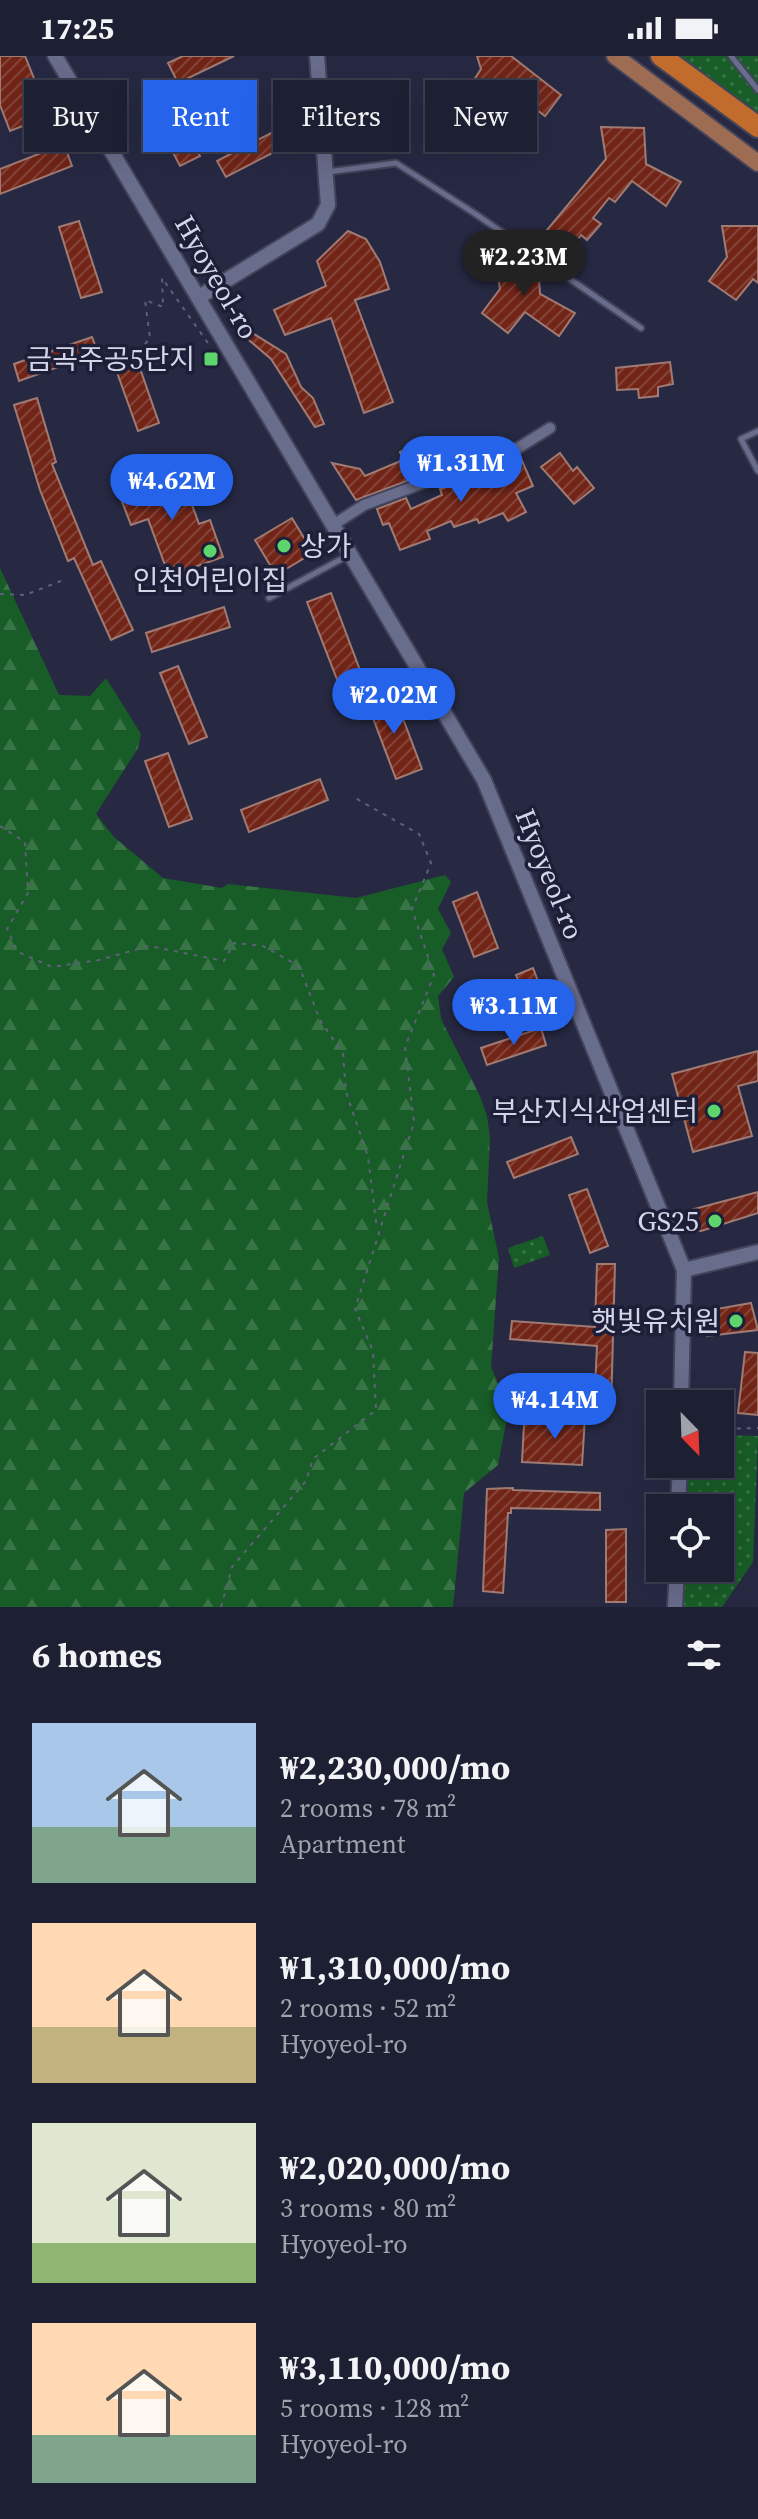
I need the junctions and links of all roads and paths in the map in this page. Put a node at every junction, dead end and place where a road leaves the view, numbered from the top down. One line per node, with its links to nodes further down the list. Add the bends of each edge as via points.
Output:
1 (55, 56): 10 (main road, Hyoyeol-ro)
2 (317, 56): 9 (main road)
3 (615, 56): 8 (main road)
4 (661, 56): 7 (highway)
5 (731, 56): 6 (lane)
6 (758, 90)
7 (758, 127)
8 (758, 163)
9 (326, 172): 10 (main road, via 328,205 318,224); 11 (lane, via 396,163)
10 (199, 297): 12 (main road, Hyoyeol-ro)
11 (641, 328)
12 (224, 340): 13 (path, via 211,348 162,278 163,307 145,300 150,338); 17 (main road, Hyoyeol-ro)
13 (145, 344)
14 (550, 428): 17 (street, via 518,448 364,505)
15 (758, 431): 16 (lane, via 741,439)
16 (758, 471)
17 (333, 525): 18 (main road, Hyoyeol-ro)
18 (350, 554): 21 (lane); 26 (main road, Hyoyeol-ro, via 484,780)
19 (61, 581): 20 (path, via 25,595)
20 (0, 594)
21 (269, 598)
22 (355, 798): 24 (path, via 419,834 431,863 412,909 434,975 405,1047 414,1122)
23 (0, 826): 24 (path, via 25,842 28,893 7,929 18,952 52,967 149,946 224,961 234,943 263,946 299,966 320,1020 343,1054 346,1092 368,1157)
24 (377, 1231): 31 (path, via 355,1309 373,1351 376,1410 313,1459 306,1481 232,1567)
25 (758, 1252): 26 (main road)
26 (684, 1270): 27 (main road, Hyoyeol-ro)
27 (681, 1390)
28 (758, 1428): 29 (path)
29 (734, 1429)
30 (676, 1582): 32 (main road)
31 (221, 1607)
32 (675, 1607)

